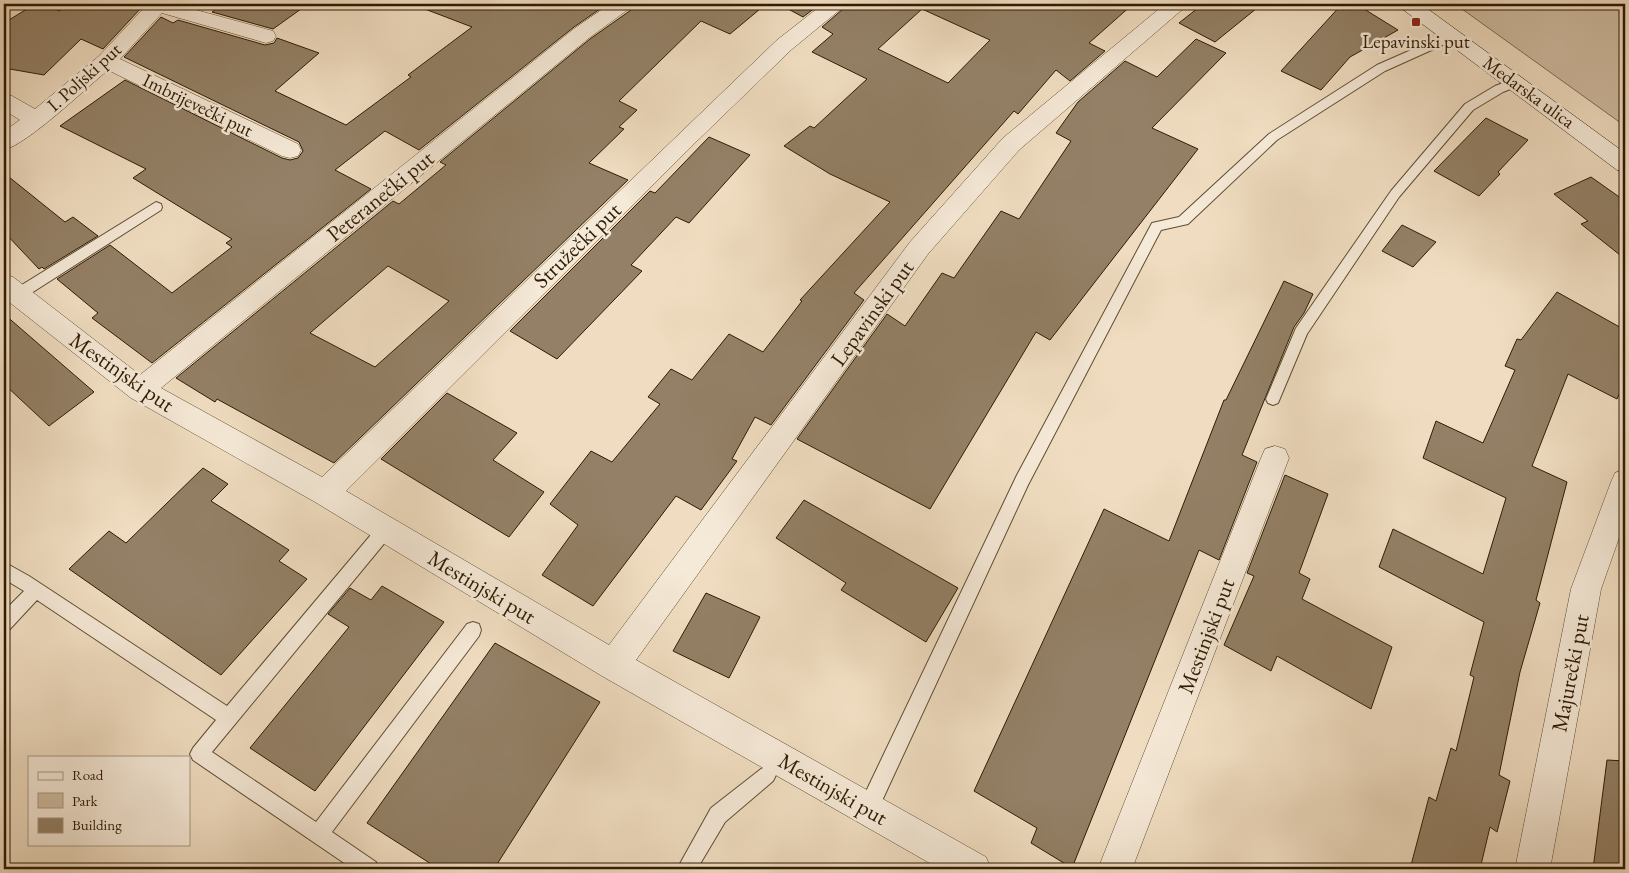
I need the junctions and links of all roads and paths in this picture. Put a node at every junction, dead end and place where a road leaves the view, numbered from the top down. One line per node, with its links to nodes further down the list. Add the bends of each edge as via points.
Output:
1 (156, 4): 6 (street); 8 (street, I. Poljski put)
2 (623, 4): 17 (street, Peteranečki put, via 582,33)
3 (834, 4): 21 (street, Stružečki put, via 784,45)
4 (1177, 4): 27 (street, Lepavinski put, via 1011,144 919,248)
5 (1408, 4): 7 (street, Medarska ulica)
6 (266, 36)
7 (1452, 36): 9 (street, Medarska ulica); 30 (lane, via 1381,68 1274,137 1183,221 1157,226 1022,480)
8 (106, 61): 11 (street, I. Poljski put); 13 (street, Imbrijevečki put)
9 (1516, 82): 14 (street, Medarska ulica); 18 (lane, via 1469,107 1395,194 1302,332)
10 (4, 101): 11 (street)
11 (36, 119): 12 (street, I. Poljski put)
12 (4, 142)
13 (290, 150)
14 (1625, 164)
15 (156, 207): 16 (lane)
16 (10, 289): 17 (street, Mestinjski put)
17 (140, 390): 21 (street, Mestinjski put)
18 (1273, 399)
19 (1275, 458): 35 (street, Mestinjski put)
20 (1625, 482): 36 (street, Majurečki put, via 1586,589)
21 (325, 493): 22 (street, Mestinjski put)
22 (386, 529): 27 (street, Mestinjski put); 28 (lane)
23 (4, 570): 24 (lane)
24 (36, 590): 25 (lane); 28 (lane)
25 (4, 623)
26 (473, 630): 31 (lane)
27 (613, 665): 30 (street, Mestinjski put)
28 (229, 718): 31 (lane, via 198,754)
29 (767, 775): 33 (lane, via 718,815)
30 (868, 810): 34 (street, Mestinjski put)
31 (318, 835): 32 (lane)
32 (369, 869)
33 (686, 869)
34 (974, 869)
35 (1115, 869)
36 (1532, 869)

